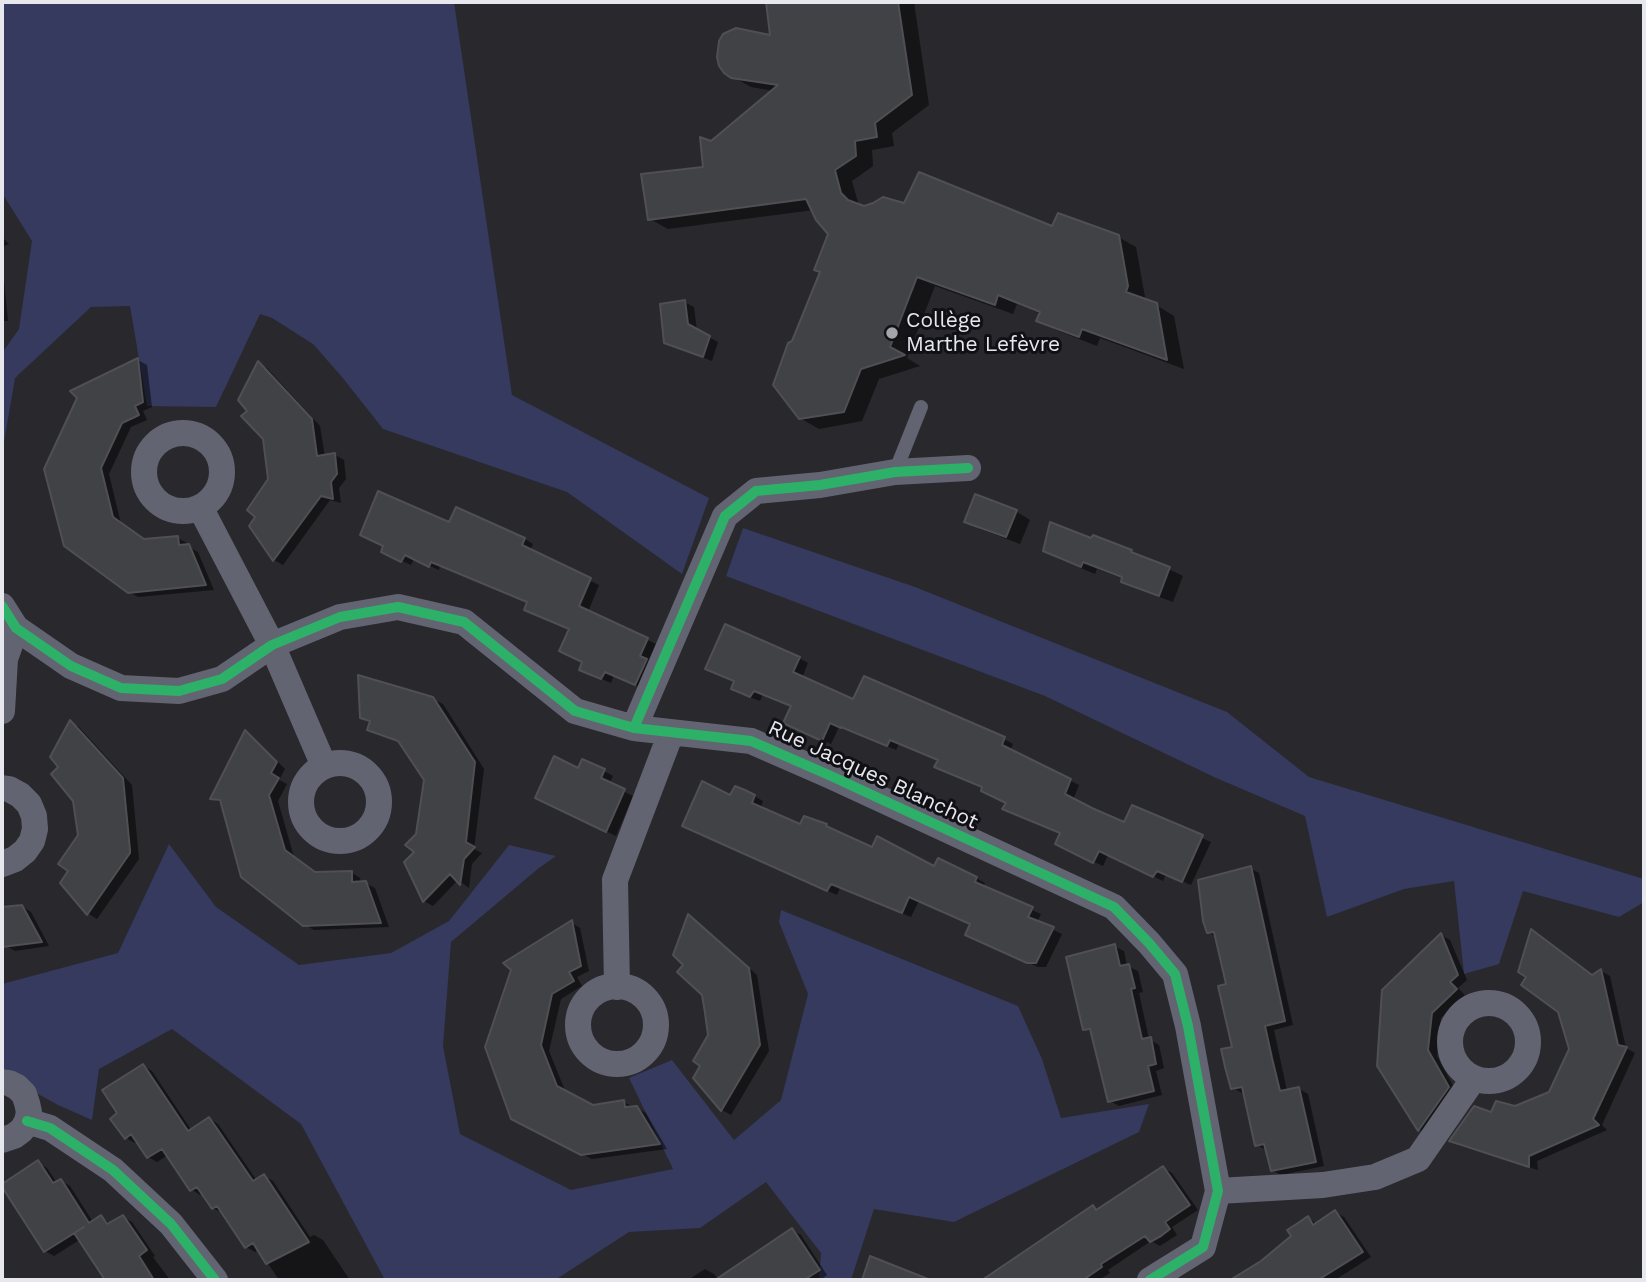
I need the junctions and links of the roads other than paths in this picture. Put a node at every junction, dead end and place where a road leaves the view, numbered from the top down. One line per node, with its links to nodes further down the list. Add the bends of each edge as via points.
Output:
1 (920, 407): 3 (lane)
2 (968, 468): 3 (street)
3 (895, 472): 9 (street, via 756,491 725,516)
4 (200, 507): 7 (street)
5 (2, 606): 6 (street, Rue Jacques Blanchot)
6 (16, 628): 7 (street, Rue Jacques Blanchot, via 71,666 121,688 179,691 222,679); 8 (street, via 5,659)
7 (272, 646): 9 (street, Rue Jacques Blanchot, via 340,617 398,607 464,622 575,711); 11 (street)
8 (2, 711)
9 (634, 728): 10 (street, Rue Jacques Blanchot)
10 (671, 733): 14 (street, via 615,880); 19 (street, Rue Jacques Blanchot, via 751,741 1114,907 1175,974)
11 (324, 766)
12 (2, 788): 13 (street, via 29,804 35,829 25,852)
13 (2, 864)
14 (617, 987)
15 (1474, 1077): 19 (street, via 1418,1159 1375,1177)
16 (2, 1082): 17 (street, via 23,1094)
17 (27, 1121): 18 (street, via 22,1130); 20 (street, via 50,1128 113,1170 171,1224)
18 (2, 1140)
19 (1218, 1191): 21 (street, Rue Jacques Blanchot, via 1203,1247)
20 (215, 1280)
21 (1150, 1280)

